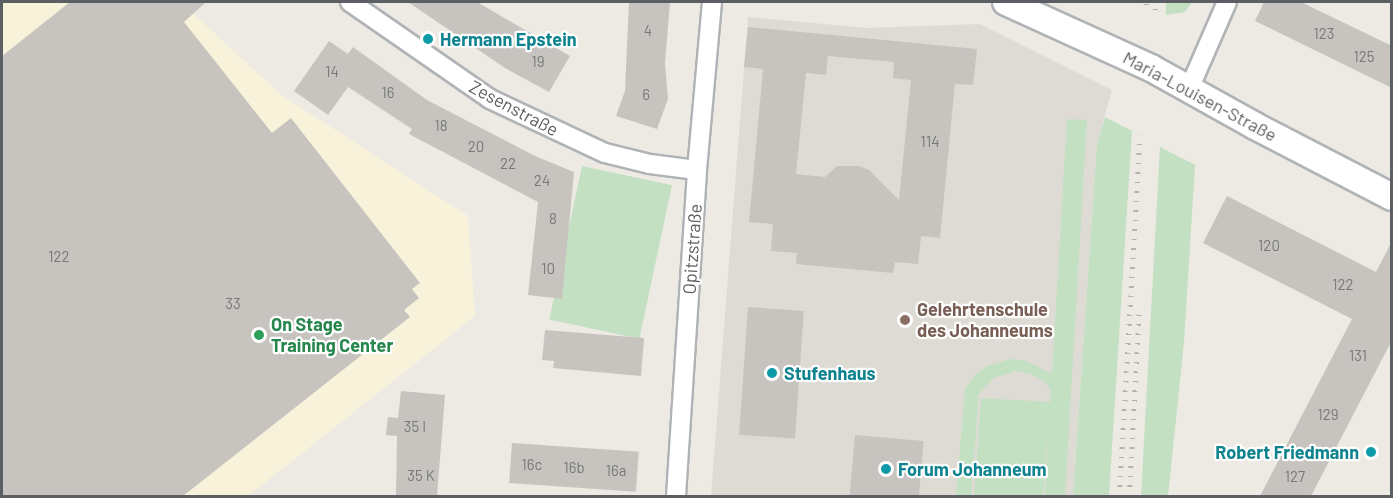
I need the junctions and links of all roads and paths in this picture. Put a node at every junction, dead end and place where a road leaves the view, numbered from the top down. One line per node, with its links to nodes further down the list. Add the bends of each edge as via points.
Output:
1 (350, 2): 6 (street, Zesenstraße, via 490,99 605,153)
2 (712, 2): 6 (street, Opitzstraße)
3 (1006, 2): 5 (main road, Maria-Louisen-Straße)
4 (1227, 2): 5 (street)
5 (1189, 89): 7 (main road, Maria-Louisen-Straße)
6 (697, 170): 8 (street, Opitzstraße)
7 (1392, 197)
8 (676, 496)

